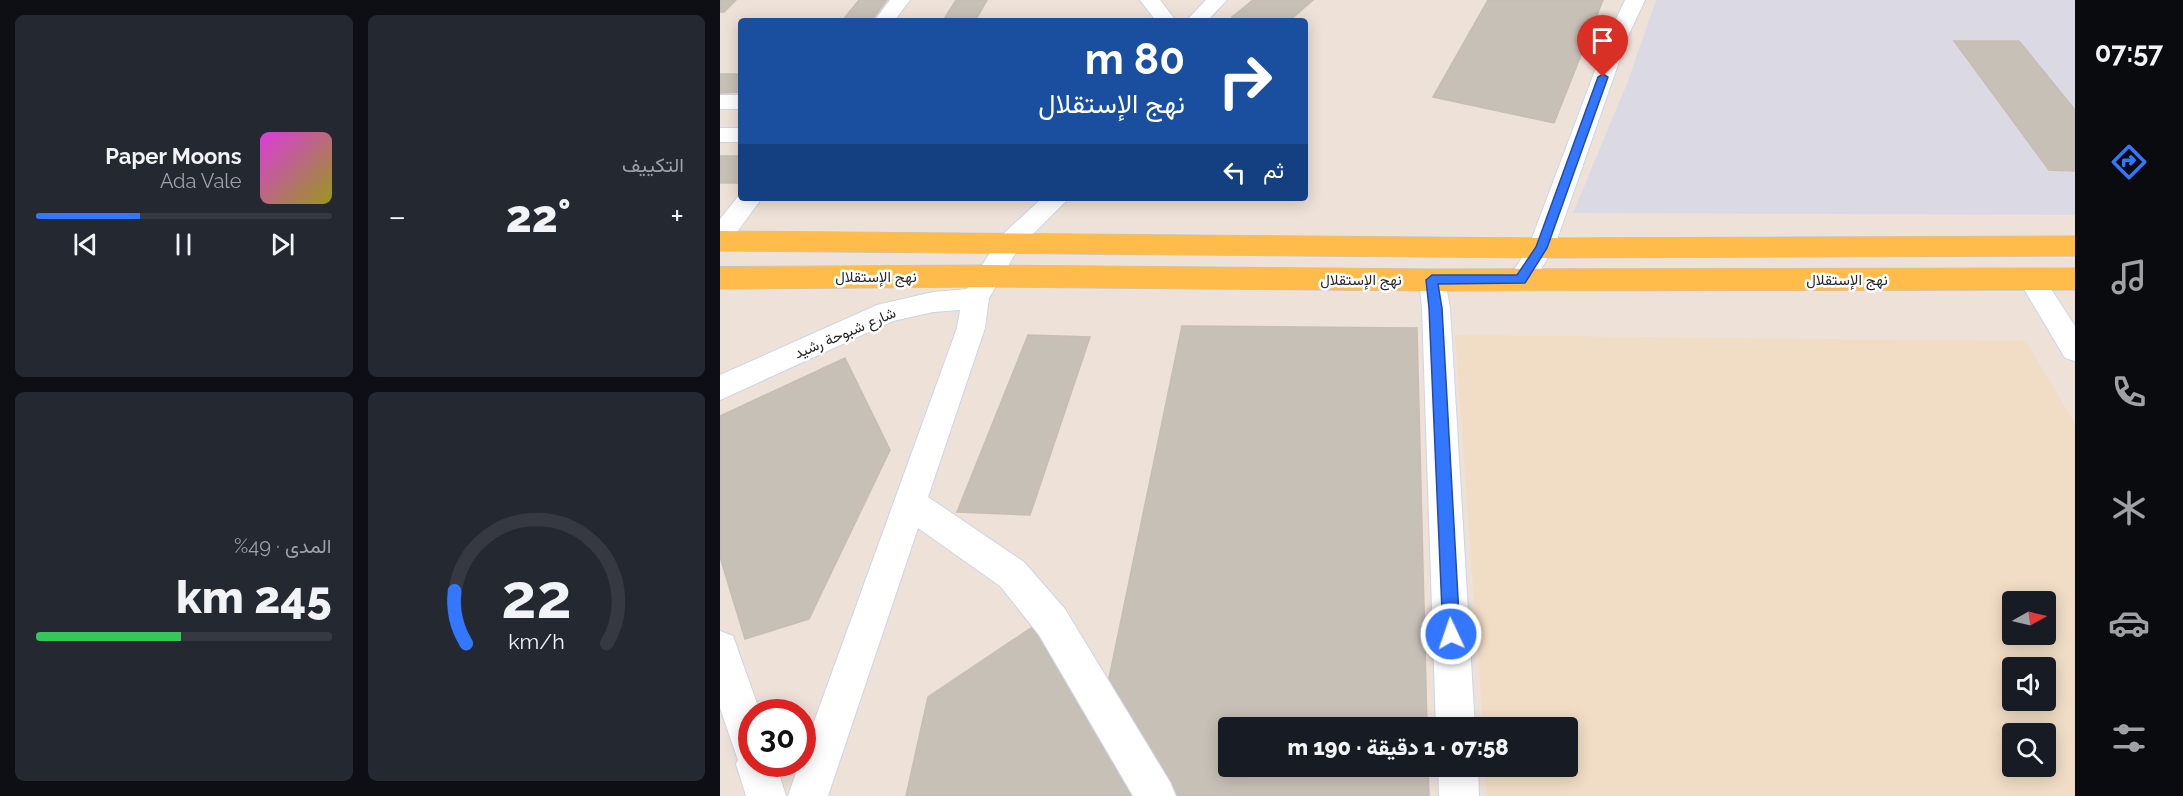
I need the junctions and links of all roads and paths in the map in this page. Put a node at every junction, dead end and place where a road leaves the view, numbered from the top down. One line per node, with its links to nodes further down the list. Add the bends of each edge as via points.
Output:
1 (900, 0): 5 (street)
2 (1150, 0): 6 (street)
3 (1217, 0): 7 (street)
4 (1635, 0): 17 (street, via 1618,36)
5 (886, 18)
6 (1164, 18)
7 (1199, 18)
8 (720, 102): 9 (street)
9 (738, 102)
10 (720, 135): 11 (street)
11 (738, 135)
12 (748, 201): 14 (street)
13 (1054, 201): 15 (street)
14 (720, 239): 15 (main road)
15 (1009, 243): 17 (main road); 23 (street)
16 (2075, 246): 17 (main road)
17 (1541, 248): 22 (street)
18 (720, 278): 23 (main road, نهج الإستقلال)
19 (2031, 279): 20 (main road, نهج الإستقلال); 22 (main road, نهج الإستقلال); 24 (street)
20 (2075, 279)
21 (1432, 280): 22 (main road, نهج الإستقلال); 23 (main road, نهج الإستقلال, via 1090,279); 29 (street)
22 (1521, 280)
23 (981, 287): 25 (street, شارع شبوحة رشيد, via 887,312); 26 (street, via 971,328)
24 (2075, 350)
25 (720, 388)
26 (910, 504): 33 (street); 34 (street, via 1012,574 1053,622)
27 (720, 649): 28 (street)
28 (738, 704)
29 (1455, 717)
30 (760, 777): 32 (street)
31 (1458, 777): 35 (street)
32 (766, 796)
33 (808, 796)
34 (1156, 796)
35 (1459, 796)

